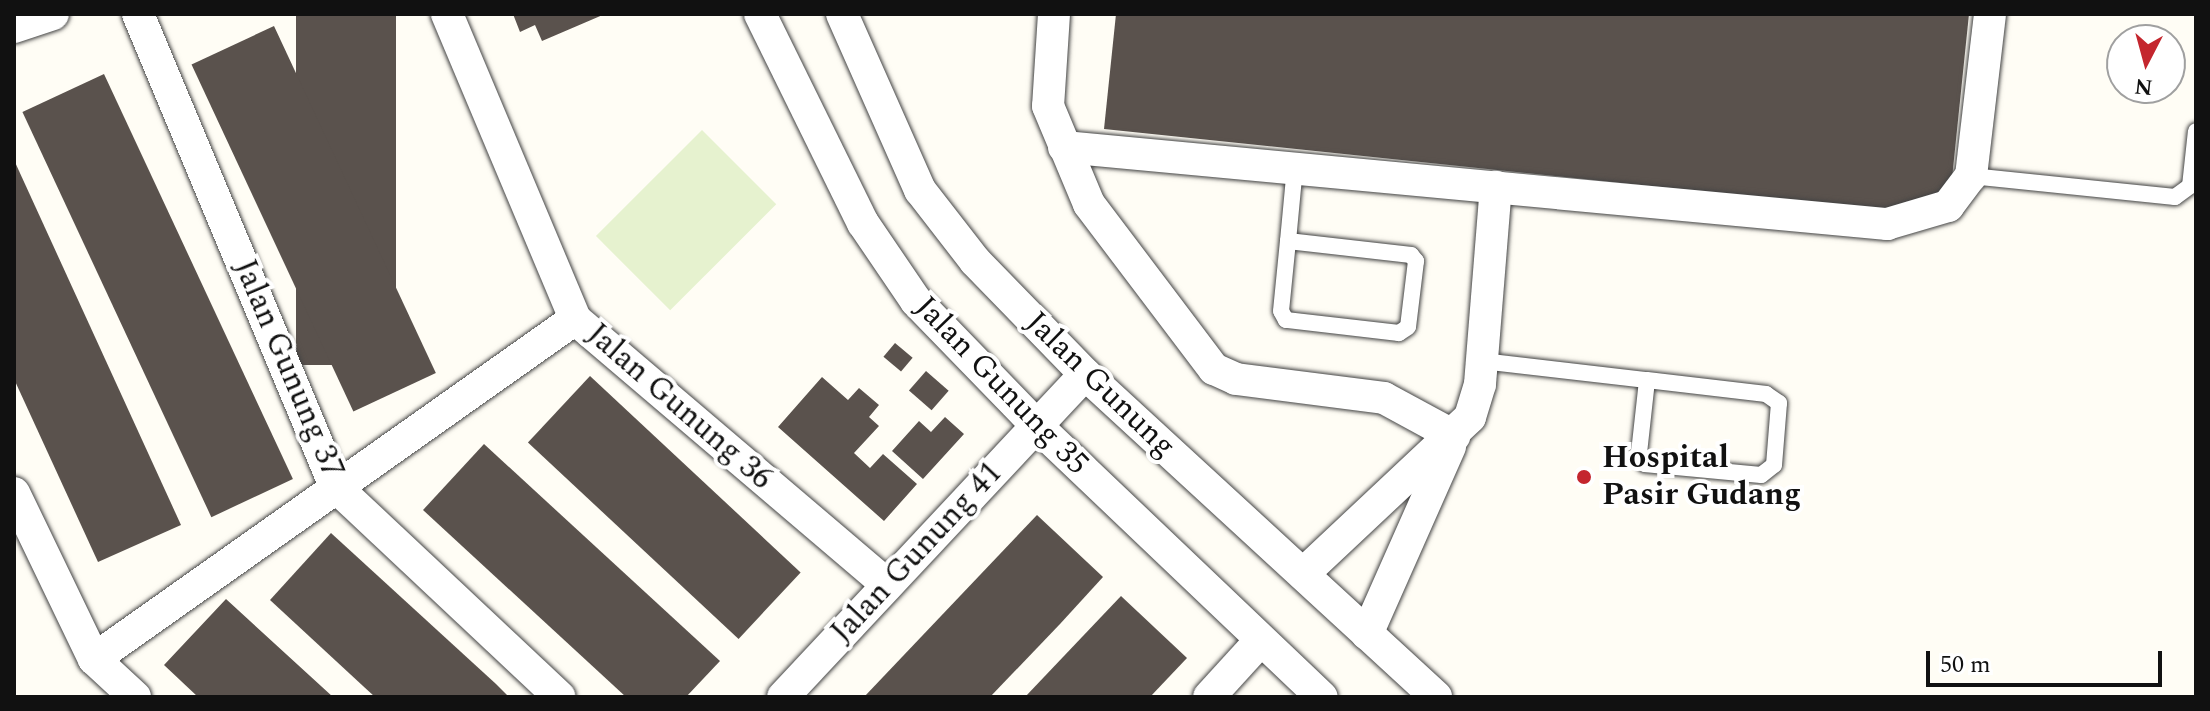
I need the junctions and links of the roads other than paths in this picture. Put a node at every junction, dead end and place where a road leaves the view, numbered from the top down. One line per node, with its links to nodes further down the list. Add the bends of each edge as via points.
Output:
1 (53, 14): 8 (street)
2 (138, 14): 21 (street, Jalan Gunung 37)
3 (447, 14): 15 (street, Jalan Gunung 36)
4 (760, 14): 19 (street, Jalan Gunung 35, via 863,223 916,301)
5 (842, 14): 17 (street, Jalan Gunung, via 920,190 975,261)
6 (1054, 14): 10 (street, via 1048,106)
7 (1990, 14): 12 (street)
8 (14, 27)
9 (2196, 131): 12 (lane, via 2190,186 2175,197)
10 (1064, 147): 11 (street); 20 (street, via 1089,204 1214,369 1236,379 1384,398)
11 (1295, 167): 13 (street); 14 (lane)
12 (1971, 176): 13 (street, via 1948,206 1906,222 1875,226)
13 (1496, 187): 16 (street)
14 (1288, 241): 14 (lane, via 1281,311 1286,320 1399,333 1408,327 1416,261 1411,255)
15 (575, 319): 21 (street); 24 (street, Jalan Gunung 36)
16 (1482, 361): 18 (lane); 20 (street, via 1478,400)
17 (1085, 374): 19 (street, Jalan Gunung 41); 23 (street, Jalan Gunung)
18 (1647, 380): 18 (lane, via 1774,398 1779,403 1774,465 1761,475 1645,464 1639,453)
19 (1037, 426): 24 (street, Jalan Gunung 41); 26 (street, Jalan Gunung 35)
20 (1454, 436): 23 (street); 25 (street)
21 (335, 486): 27 (street); 29 (street, Jalan Gunung 37)
22 (14, 493): 27 (street)
23 (1303, 574): 25 (street, Jalan Gunung)
24 (887, 585): 30 (street, Jalan Gunung 41)
25 (1367, 634): 33 (street, Jalan Gunung)
26 (1259, 642): 31 (street); 32 (street, Jalan Gunung 35)
27 (94, 659): 28 (street)
28 (135, 697)
29 (560, 697)
30 (783, 697)
31 (1209, 697)
32 (1322, 697)
33 (1436, 697)

